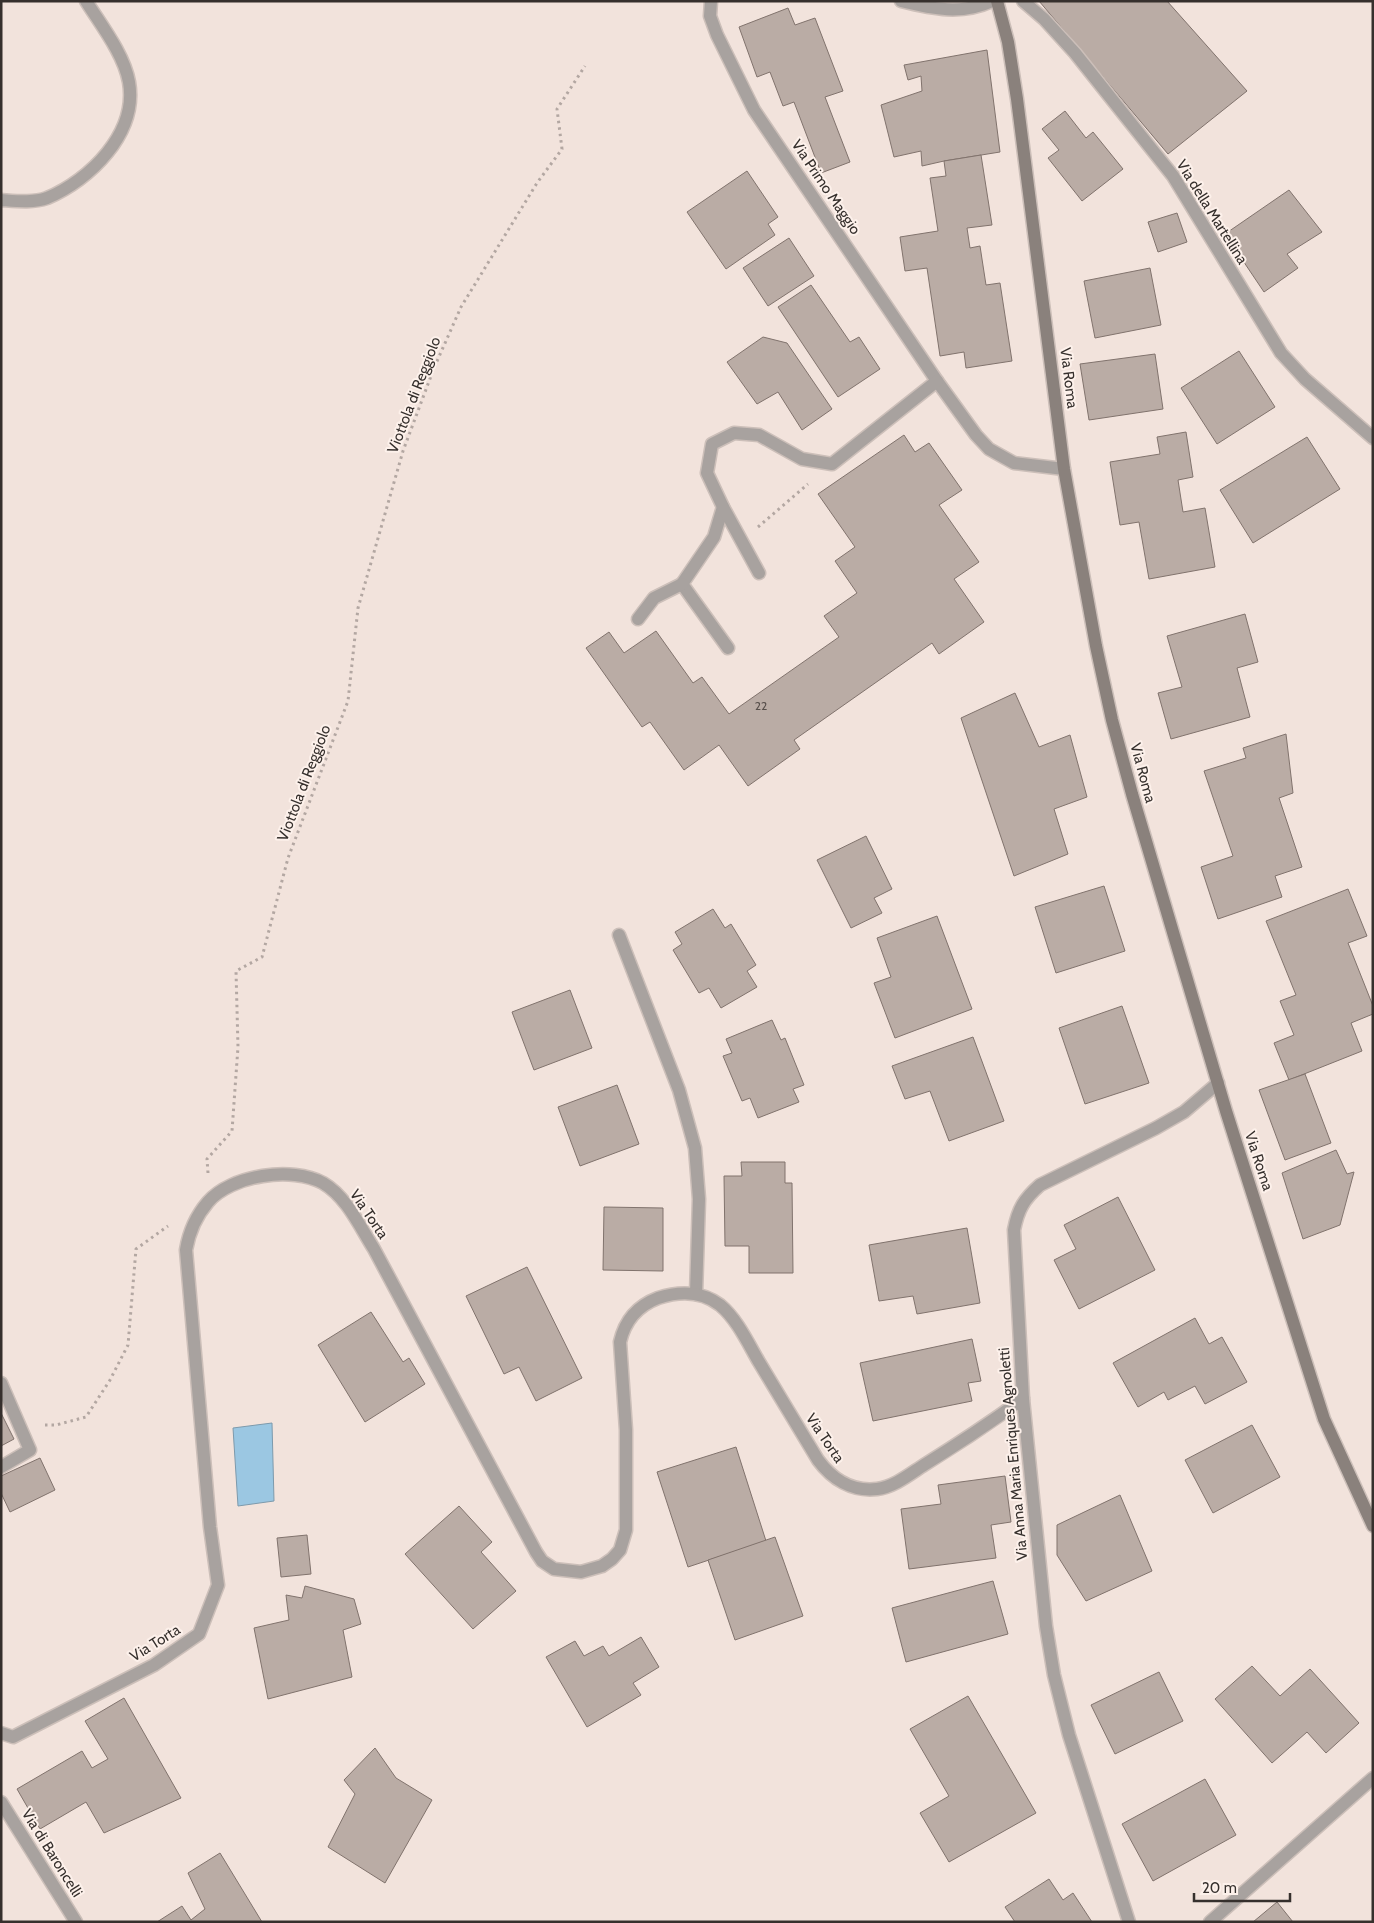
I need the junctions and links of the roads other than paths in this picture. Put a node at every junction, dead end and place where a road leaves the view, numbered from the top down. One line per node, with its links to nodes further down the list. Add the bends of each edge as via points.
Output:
1 (86, 1): 7 (street, via 125,66 130,94 126,119 106,155 79,180 45,198)
2 (711, 1): 8 (street, Via Primo Maggio, via 710,16 717,35 754,110)
3 (902, 1): 4 (street, via 945,10 978,8)
4 (992, 1)
5 (997, 1): 10 (main road, Via Roma, via 1008,42 1017,99)
6 (1023, 1): 9 (street, Via della Martellina, via 1076,53 1173,176 1281,353 1305,379)
7 (1, 200)
8 (937, 381): 10 (street, Via Primo Maggio, via 989,449 1014,463); 11 (street, via 832,464 802,459 759,435 734,433 712,444 707,473)
9 (1373, 438)
10 (1064, 469): 17 (main road, Via Roma, via 1112,720)
11 (723, 507): 12 (street); 13 (street, via 714,537)
12 (759, 573)
13 (682, 584): 14 (street, via 654,598); 15 (street)
14 (638, 619)
15 (728, 648)
16 (619, 935): 18 (street, via 680,1090 695,1148 699,1199)
17 (1218, 1083): 20 (street, Via Anna Maria Enriques Agnoletti, via 1184,1112 1040,1185 1025,1198 1016,1216 1014,1230); 22 (main road, Via Roma, via 1324,1419)
18 (696, 1294): 20 (street, Via Torta, via 719,1304 726,1311 818,1460 828,1473 850,1486 877,1489 891,1485); 23 (street, Via Torta, via 670,1294 645,1304 634,1312 622,1332 626,1530 620,1550 612,1559 592,1570 569,1572 554,1569 536,1552 374,1249 335,1192 310,1178 283,1174 244,1180 224,1190 209,1200 191,1228 186,1250 218,1585 199,1634 154,1665 13,1737)
19 (1, 1383): 21 (street, via 30,1450)
20 (1023, 1398): 27 (street, Via Anna Maria Enriques Agnoletti, via 1054,1676 1069,1735)
21 (1, 1467)
22 (1373, 1526)
23 (1, 1733)
24 (1373, 1778): 28 (street)
25 (1, 1802): 26 (street, Via di Baroncelli)
26 (76, 1922)
27 (1129, 1922)
28 (1210, 1922)

